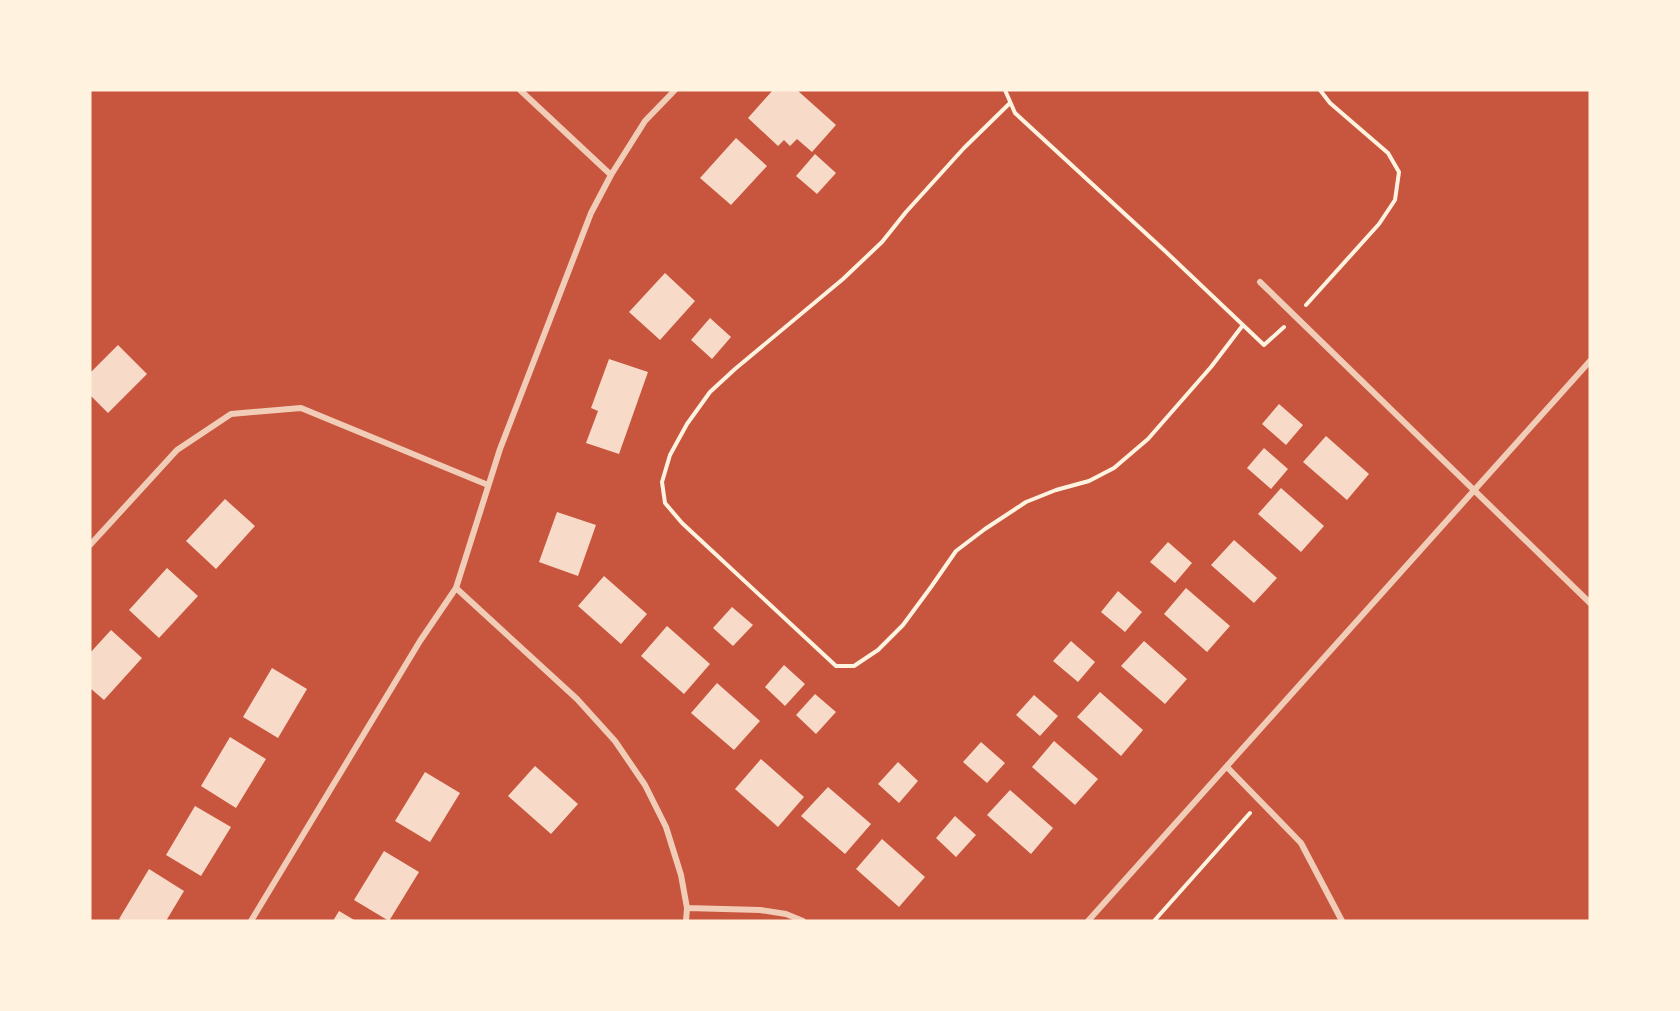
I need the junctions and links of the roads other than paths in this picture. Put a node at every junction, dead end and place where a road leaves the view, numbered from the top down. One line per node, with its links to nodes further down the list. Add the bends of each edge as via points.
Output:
1 (520, 90): 3 (street)
2 (675, 90): 3 (street, via 645,121)
3 (611, 175): 6 (street, via 574,255)
4 (1260, 282): 7 (street)
5 (1590, 361): 7 (street)
6 (488, 486): 8 (street, via 301,408 231,414 177,450); 9 (street)
7 (1474, 491): 10 (street); 11 (street)
8 (90, 545)
9 (456, 588): 12 (street, via 577,699 615,741 645,785 666,827); 13 (street)
10 (1590, 603)
11 (1227, 767): 16 (street); 17 (street, via 1301,843)
12 (687, 908): 14 (street); 15 (street, via 760,910)
13 (251, 921)
14 (686, 921)
15 (803, 921)
16 (1088, 921)
17 (1342, 921)

